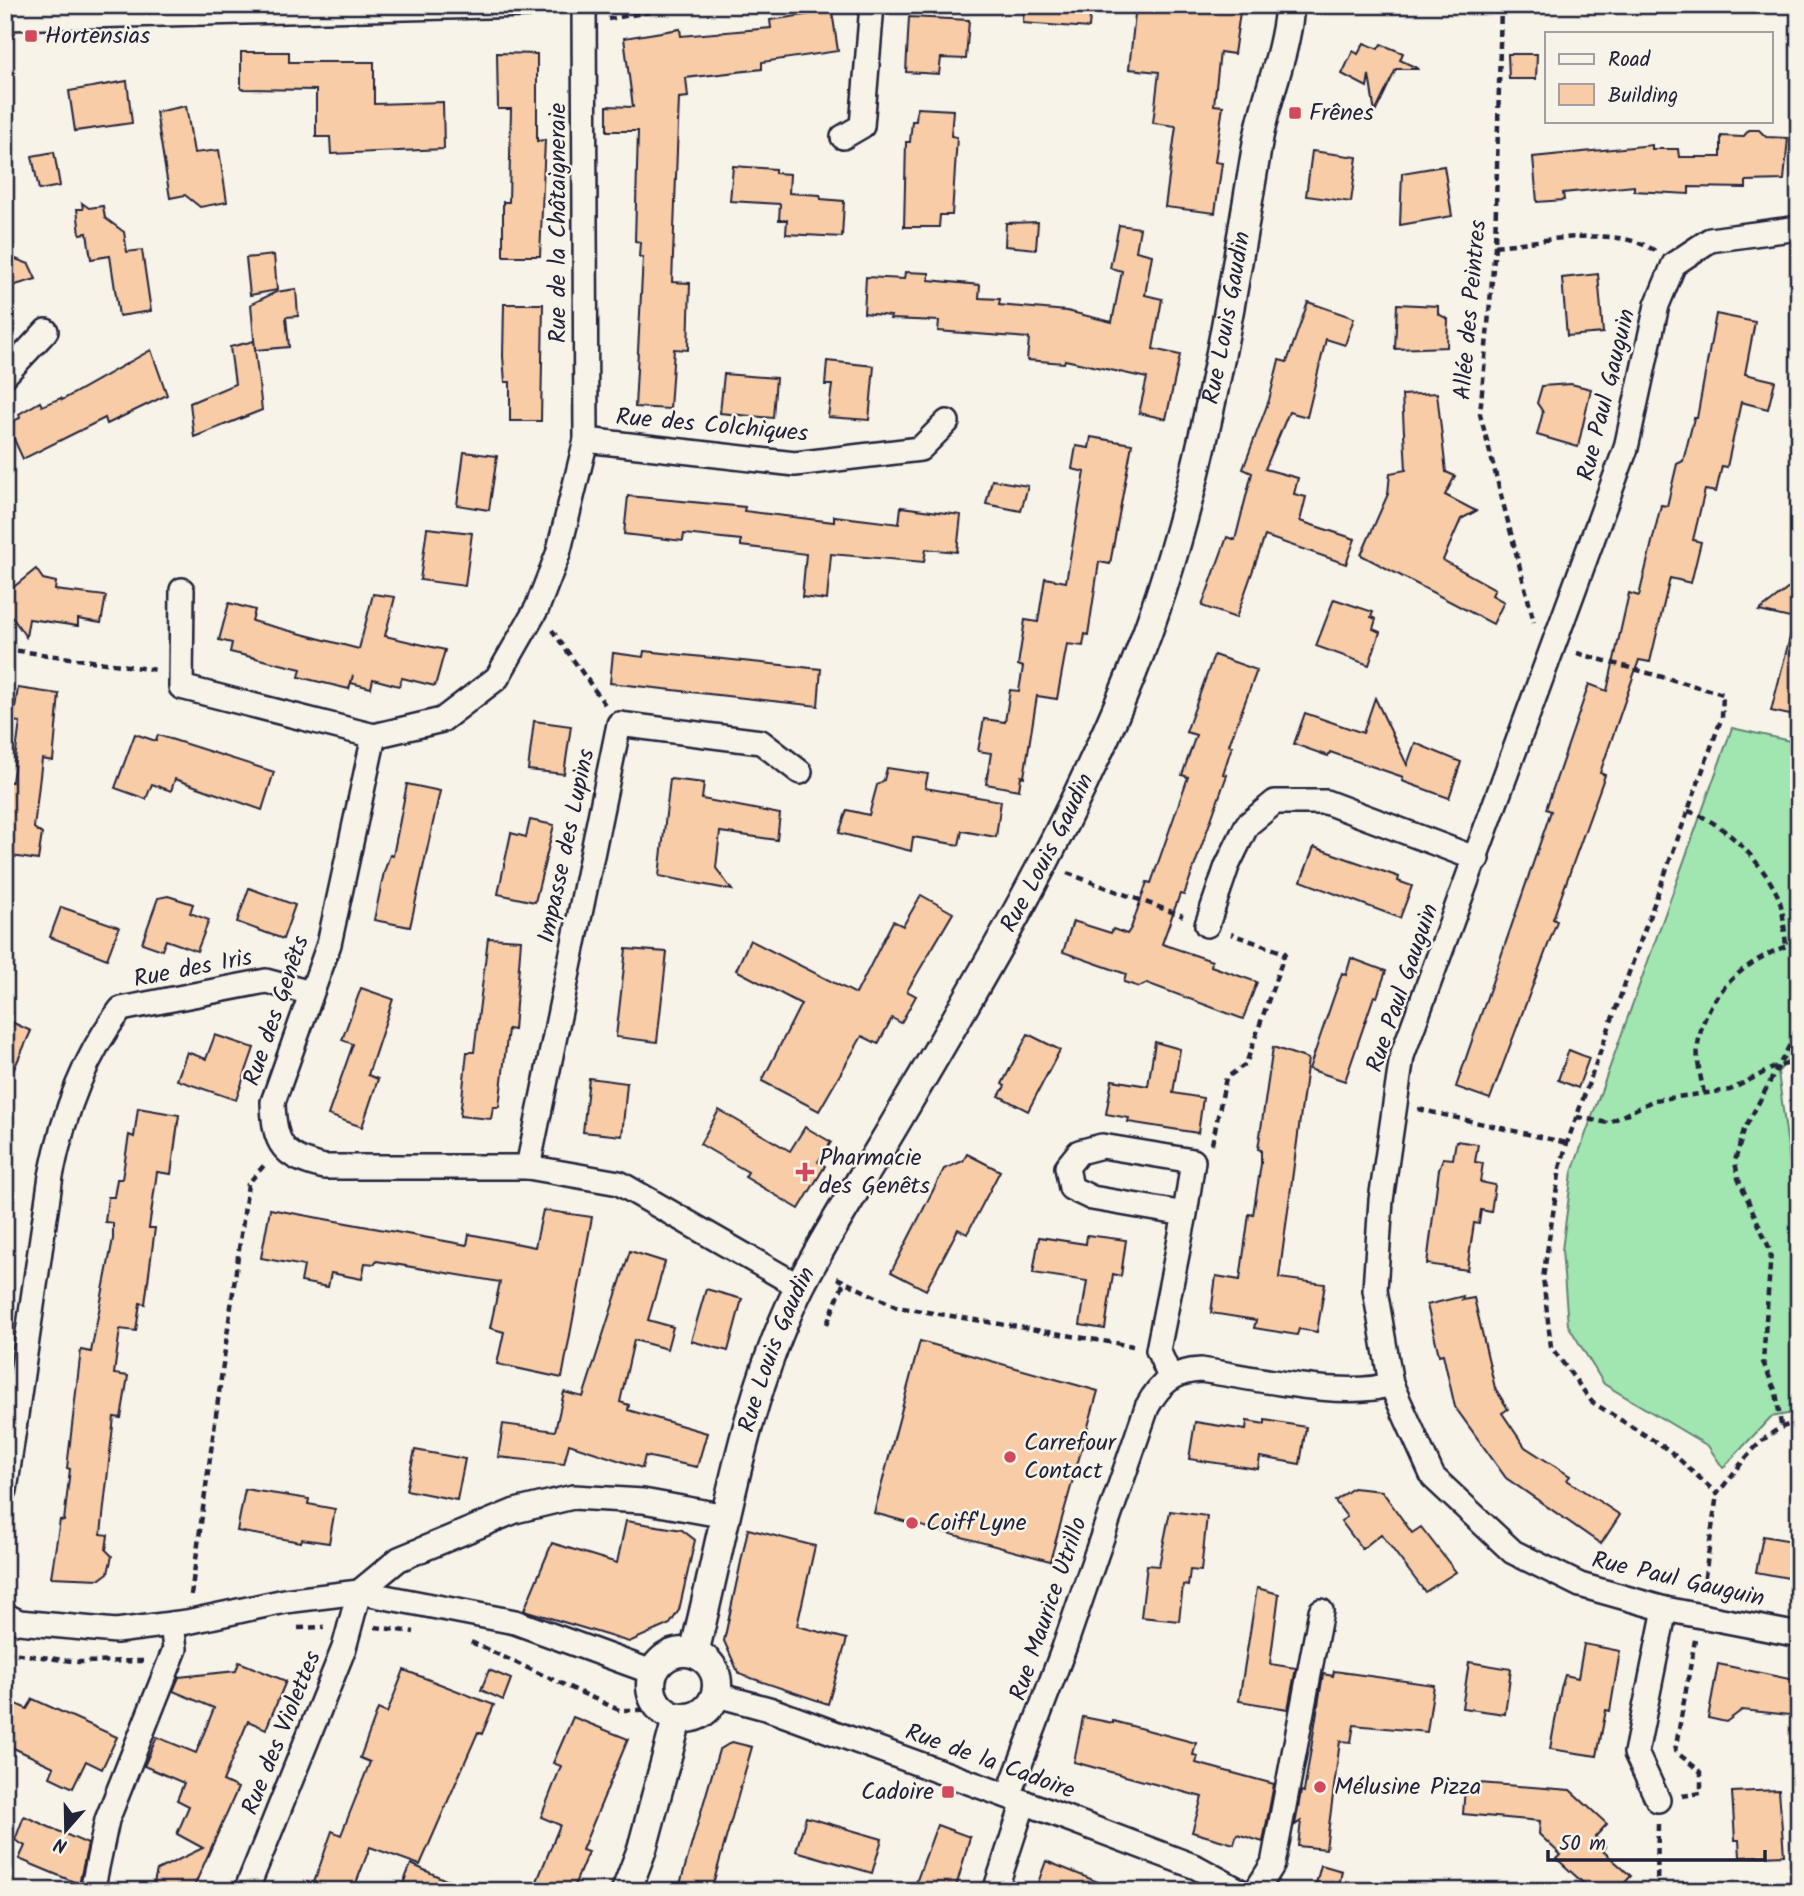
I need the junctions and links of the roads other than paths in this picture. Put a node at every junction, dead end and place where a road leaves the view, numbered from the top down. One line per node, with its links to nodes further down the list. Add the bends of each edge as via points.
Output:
1 (527, 5): 5 (street)
2 (584, 5): 12 (street, Rue de la Châtaigneraie)
3 (872, 5): 7 (street, via 862,126)
4 (1291, 7): 21 (street, Rue Louis Gaudin, via 1261,125 1226,334 1200,450 1168,567 1132,672 1009,929)
5 (128, 11): 6 (street)
6 (5, 18)
7 (843, 137)
8 (1799, 228): 16 (street, Rue Paul Gauguin, via 1710,240 1674,264 1657,305 1626,448)
9 (46, 331): 10 (street)
10 (5, 375)
11 (947, 422): 12 (street, Rue des Colchiques, via 920,449 795,464)
12 (586, 440): 14 (street, via 558,554 537,608 497,678 442,720)
13 (182, 590): 14 (street, via 181,687)
14 (374, 736): 18 (street, Rue des Genêts, via 329,944)
15 (800, 772): 19 (street, Impasse des Lupins, via 761,742 619,724)
16 (1477, 859): 17 (street, via 1326,802 1275,802 1247,825); 23 (street, Rue Paul Gauguin, via 1402,1056 1393,1103 1375,1290)
17 (1207, 925)
18 (311, 993): 19 (street, Rue des Genêts, via 273,1102 272,1156 324,1167); 24 (street, Rue des Iris, via 266,981 121,1009 98,1039 61,1129)
19 (528, 1167): 21 (street, via 620,1183)
20 (1185, 1214): 20 (street, via 1092,1198 1071,1188 1067,1167 1079,1152 1102,1146 1194,1161); 22 (street, via 1158,1350)
21 (800, 1287): 25 (street, Rue Louis Gaudin, via 758,1398)
22 (1170, 1377): 23 (street, via 1202,1370 1315,1386 1374,1390); 36 (street, Rue Maurice Utrillo, via 1157,1388 1147,1407)
23 (1391, 1384): 27 (street, Rue Paul Gauguin, via 1433,1478 1513,1552 1580,1585)
24 (5, 1490)
25 (726, 1516): 26 (street, via 643,1501 573,1497 515,1511 399,1559); 32 (street, Rue Louis Gaudin)
26 (359, 1592): 30 (street, via 285,1601); 33 (street, via 515,1622); 39 (street, Rue des Violettes, via 344,1648)
27 (1665, 1609): 31 (street, Rue Paul Gauguin); 37 (street, via 1636,1752)
28 (1321, 1611): 43 (street, via 1273,1864)
29 (5, 1615): 30 (street, via 19,1622 116,1631)
30 (179, 1623): 38 (street, via 107,1820)
31 (1799, 1634)
32 (694, 1653): 33 (street, via 678,1652 663,1659); 34 (street, via 709,1662 718,1677)
33 (652, 1672): 35 (street, via 650,1692)
34 (717, 1695): 35 (street, via 708,1709 694,1718); 36 (street, Rue de la Cadoire, via 769,1709)
35 (669, 1714): 40 (street, via 642,1849)
36 (1016, 1799): 41 (street, Rue Maurice Utrillo); 42 (street, Rue de la Cadoire, via 1196,1867)
37 (1658, 1800)
38 (92, 1891)
39 (246, 1891)
40 (626, 1891)
41 (995, 1891)
42 (1240, 1891)
43 (1256, 1891)

